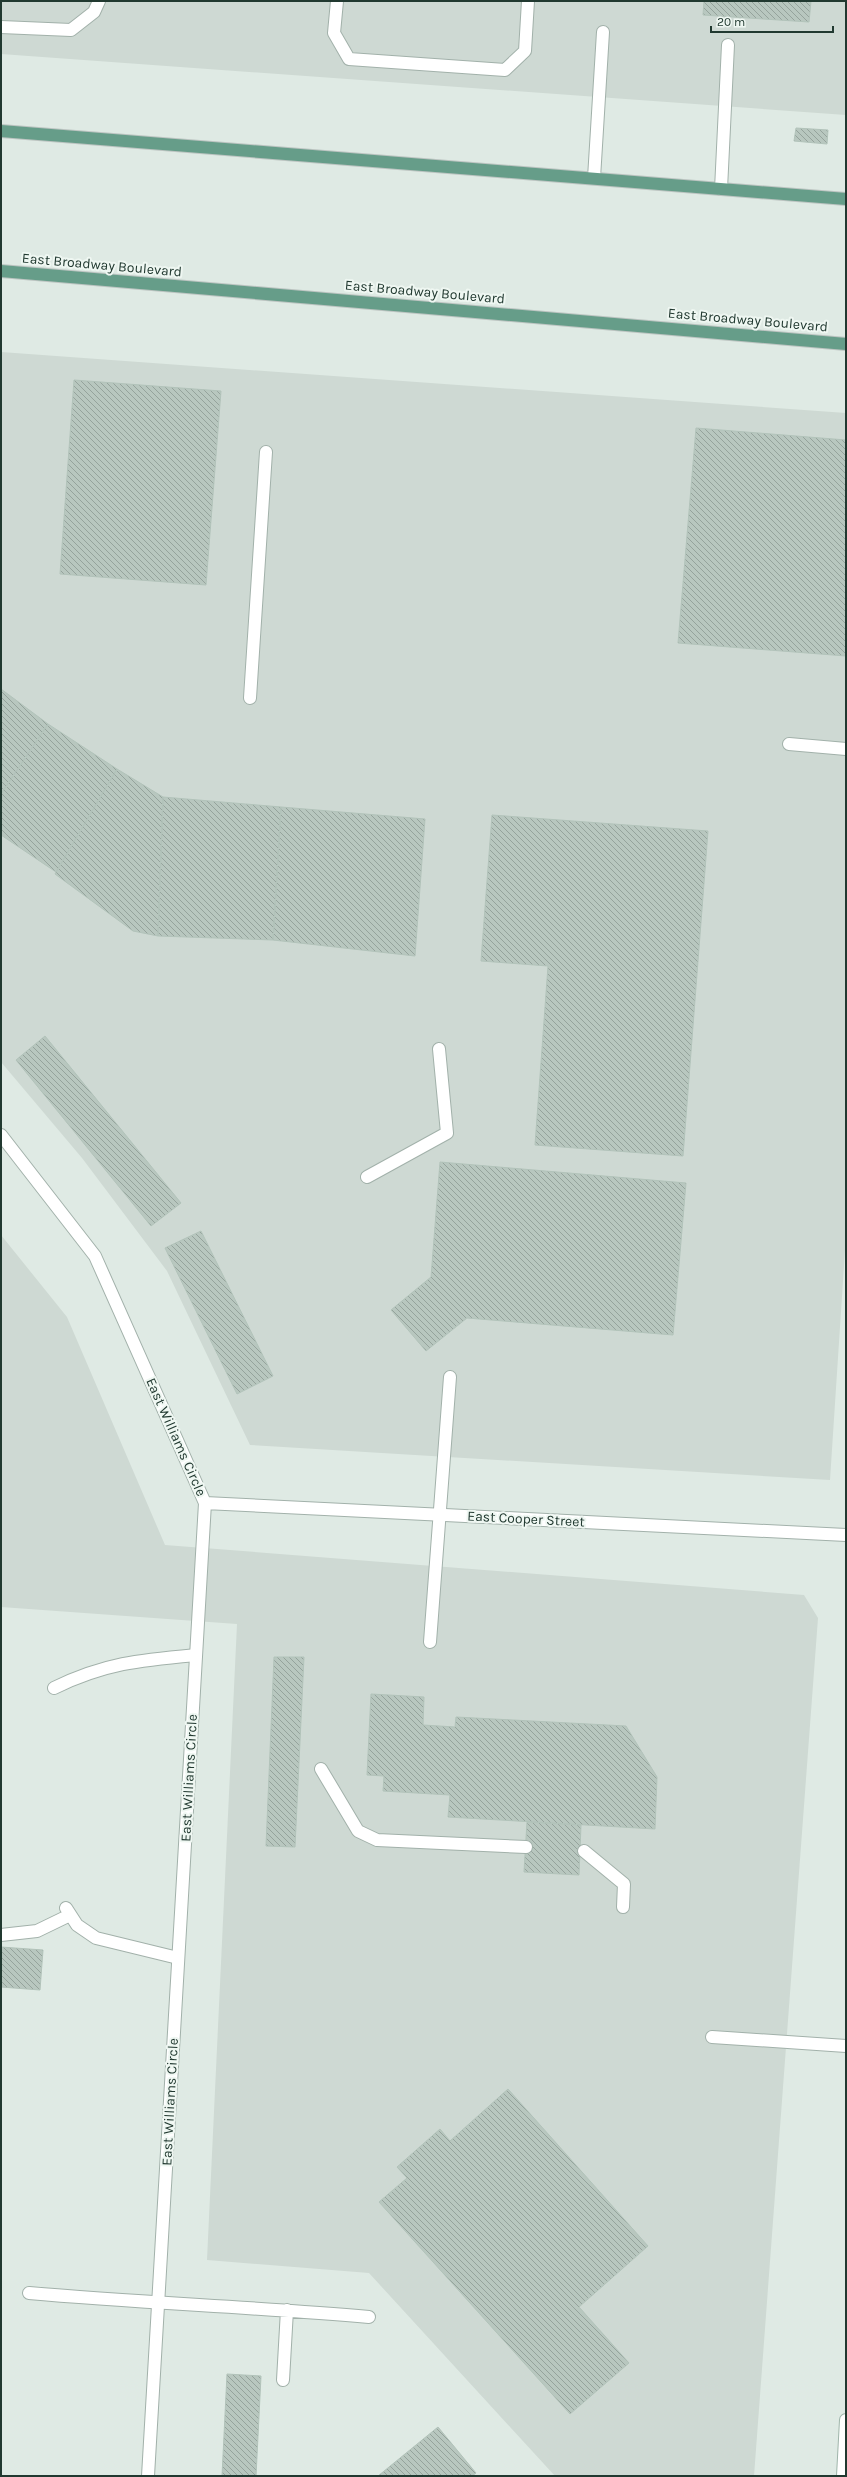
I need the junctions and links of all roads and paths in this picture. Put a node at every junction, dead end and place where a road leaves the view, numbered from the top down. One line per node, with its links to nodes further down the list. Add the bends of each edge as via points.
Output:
1 (99, 1): 4 (street, via 94,12 71,30)
2 (337, 1): 3 (street, via 334,33 349,59 505,70 525,51)
3 (528, 1)
4 (1, 27)
5 (603, 32): 8 (street)
6 (728, 45): 9 (street)
7 (1, 131): 8 (main road)
8 (594, 178): 9 (main road)
9 (721, 189): 10 (main road)
10 (846, 199)
11 (1, 271): 12 (main road, East Broadway Boulevard)
12 (846, 344)
13 (266, 452): 14 (street)
14 (250, 698)
15 (789, 744): 16 (street)
16 (846, 749)
17 (439, 1049): 19 (street, via 447,1133)
18 (2, 1139): 21 (street, East Williams Circle, via 95,1256)
19 (367, 1177)
20 (450, 1377): 22 (street)
21 (205, 1503): 22 (street, East Cooper Street); 25 (street, East Williams Circle)
22 (440, 1515): 23 (street, East Cooper Street); 24 (street)
23 (846, 1535)
24 (430, 1642)
25 (196, 1655): 26 (street, via 110,1665); 32 (street, East Williams Circle)
26 (54, 1688)
27 (321, 1769): 28 (street, via 358,1831 377,1840)
28 (526, 1847)
29 (584, 1851): 30 (street, via 624,1884)
30 (623, 1907)
31 (1, 1935): 32 (street, via 37,1931 68,1912 77,1925 96,1938)
32 (178, 1958): 36 (street, East Williams Circle)
33 (712, 2037): 34 (street)
34 (846, 2046)
35 (29, 2293): 36 (street)
36 (158, 2304): 37 (street); 41 (street, East Williams Circle)
37 (287, 2310): 38 (street); 39 (street)
38 (369, 2317)
39 (283, 2380)
40 (846, 2420): 42 (street)
41 (148, 2476)
42 (843, 2476)

